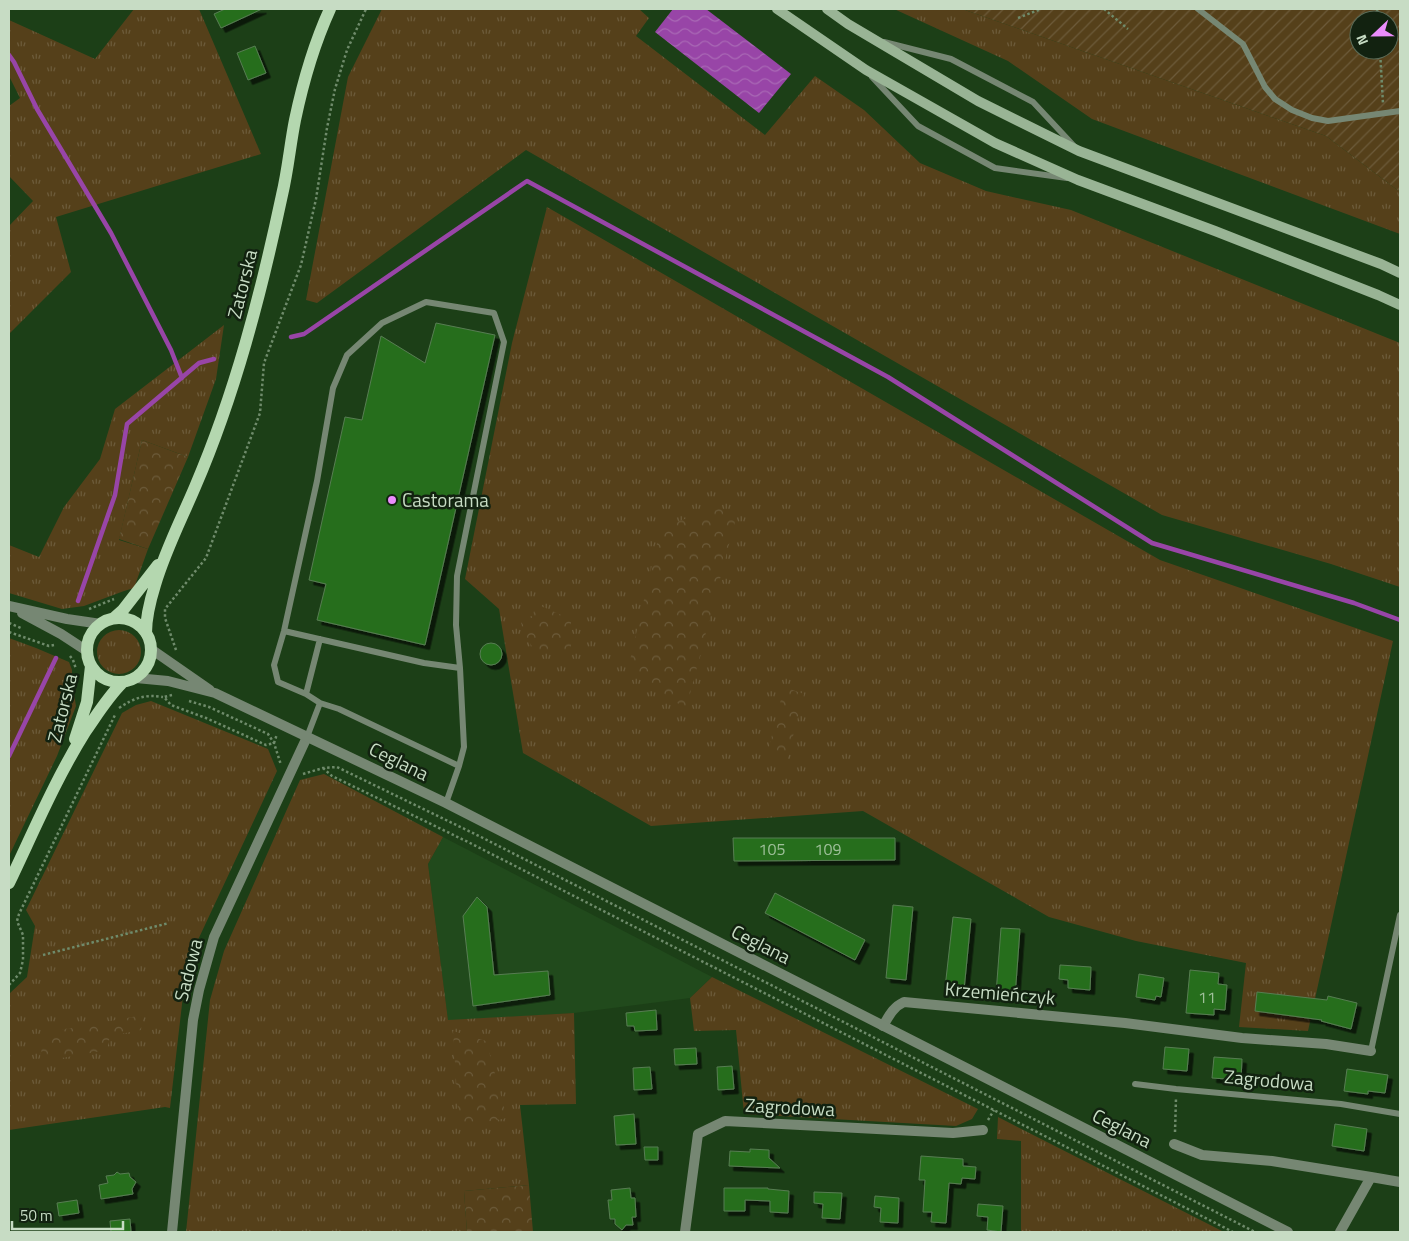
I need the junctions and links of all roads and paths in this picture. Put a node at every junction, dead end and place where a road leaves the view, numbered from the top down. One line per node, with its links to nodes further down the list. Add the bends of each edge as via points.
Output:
1 (330, 9): 19 (main road, Zatorska, via 309,62 267,264 246,341 199,476)
2 (366, 9): 31 (path, via 334,89 302,265 264,363 260,413 206,558 165,609)
3 (777, 9): 12 (main road)
4 (827, 9): 10 (main road)
5 (1041, 9): 8 (path)
6 (1104, 9): 9 (path)
7 (1198, 9): 14 (lane, via 1243,44 1265,87 1275,99 1292,110 1328,121)
8 (1018, 18)
9 (1128, 29)
10 (875, 40): 15 (main road, via 978,101); 15 (lane, via 951,59 1033,102)
11 (1381, 60): 14 (path)
12 (866, 70): 16 (main road, via 995,143); 16 (lane, via 918,126 995,168)
13 (1400, 111): 14 (lane)
14 (1384, 113)
15 (1079, 151): 17 (main road)
16 (1078, 180): 18 (main road)
17 (1400, 273)
18 (1400, 305)
19 (163, 560): 21 (main road, Zatorska); 25 (main road, Zatorska, via 146,620)
20 (9, 606): 22 (street); 29 (street)
21 (114, 618): 22 (main road); 25 (main road, via 132,621)
22 (101, 624): 29 (main road, via 93,631)
23 (284, 631): 26 (lane); 33 (lane, via 318,481 333,388 347,354 382,323 426,302 494,312 504,342 456,576); 39 (lane, via 274,665 278,682)
24 (9, 632): 27 (path, via 49,646)
25 (146, 633): 28 (main road)
26 (320, 639): 33 (lane); 39 (lane)
27 (56, 645)
28 (152, 649): 35 (main road, via 148,666); 38 (street, Ceglana)
29 (87, 651): 32 (main road)
30 (68, 652): 34 (path)
31 (178, 656)
32 (91, 666): 36 (main road, via 104,679); 47 (main road, Zatorska, via 87,702)
33 (460, 668): 48 (lane, via 464,747)
34 (77, 674)
35 (136, 678): 36 (main road); 38 (street, Ceglana, via 168,681)
36 (122, 683): 47 (main road, Zatorska, via 100,708)
37 (165, 692): 41 (path)
38 (215, 693): 44 (street, Ceglana)
39 (306, 694): 43 (lane)
40 (173, 695): 41 (path)
41 (164, 698): 46 (path, via 171,705 266,745); 57 (path, via 144,696 118,709 114,716 19,914 17,921 24,936 23,960 20,973)
42 (182, 698): 46 (path, via 268,734)
43 (320, 703): 45 (lane); 48 (lane)
44 (280, 724): 45 (street, Ceglana); 46 (path)
45 (307, 737): 52 (street, Ceglana); 67 (street, Sadowa, via 214,937 199,990 193,1020)
46 (274, 743): 49 (path)
47 (69, 758): 53 (main road, Zatorska)
48 (459, 766): 52 (lane)
49 (283, 768)
50 (323, 768): 51 (path); 69 (path, via 332,776 470,843); 70 (path, via 337,767 481,837)
51 (300, 776)
52 (446, 803): 58 (street, Ceglana)
53 (9, 883)
54 (1400, 915): 59 (lane)
55 (169, 923): 56 (path)
56 (43, 955)
57 (9, 985)
58 (884, 1026): 59 (street, Krzemieńczyk, via 897,1005 904,1002); 71 (street, Ceglana)
59 (1371, 1051)
60 (1135, 1084): 61 (lane, Zagrodowa)
61 (1176, 1089): 62 (lane, Zagrodowa, via 1341,1104); 64 (path)
62 (1400, 1114)
63 (983, 1130): 68 (street, Zagrodowa, via 953,1133 725,1121 698,1134)
64 (1174, 1144): 65 (street, via 1202,1155 1272,1161)
65 (1371, 1177): 66 (street); 72 (street)
66 (1400, 1182)
67 (172, 1232)
68 (685, 1232)
69 (1233, 1232)
70 (1256, 1232)
71 (1288, 1232)
72 (1340, 1232)

